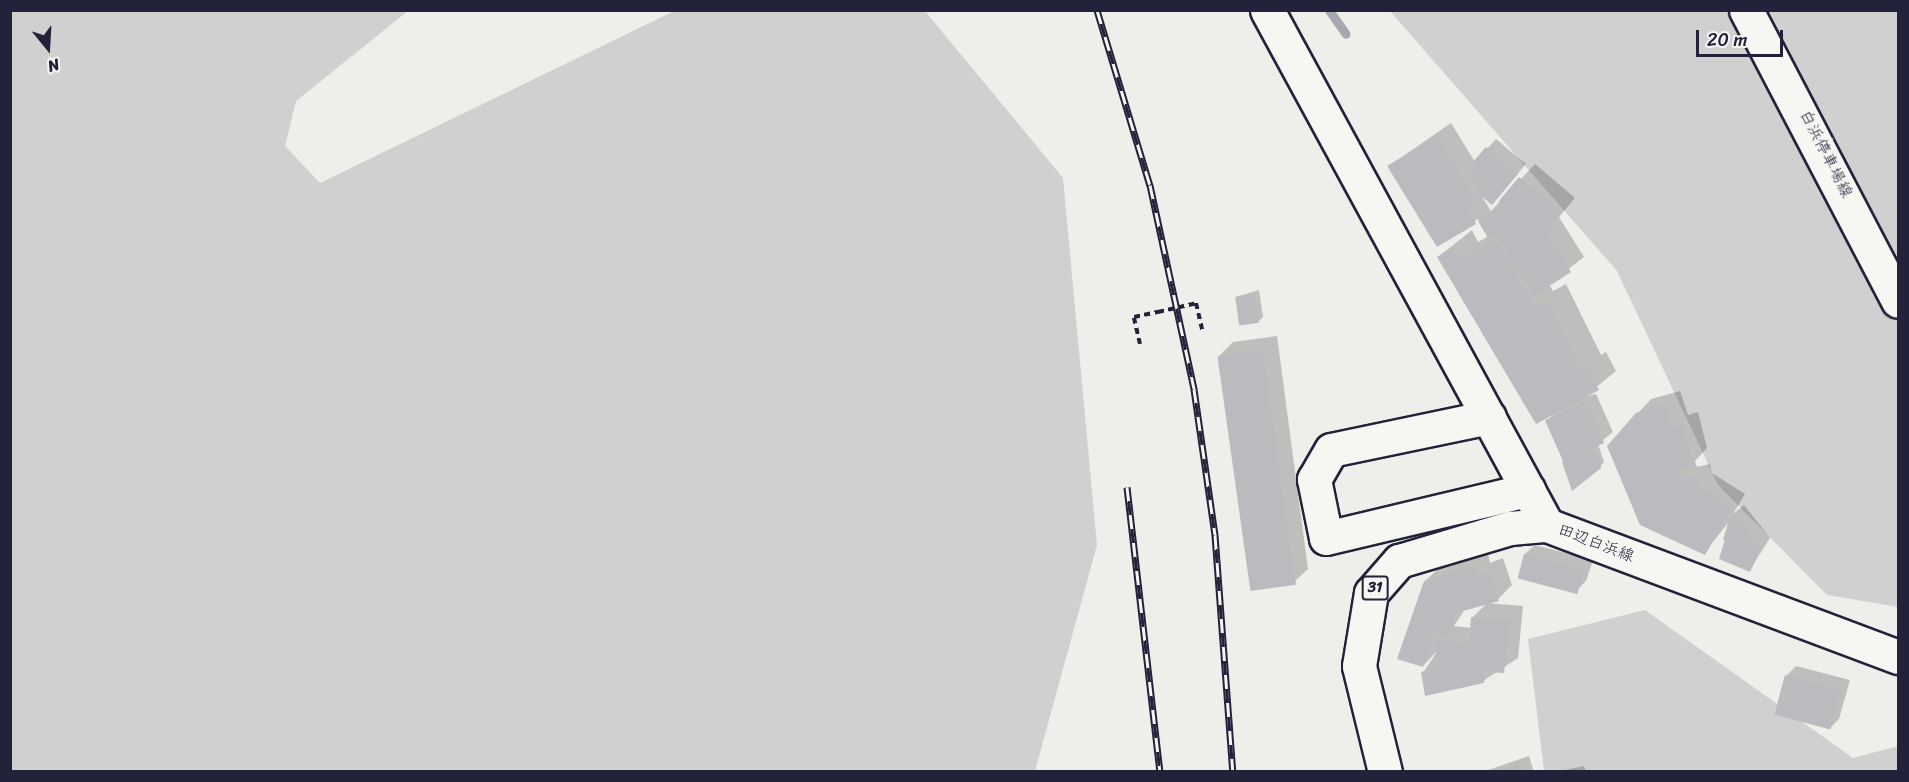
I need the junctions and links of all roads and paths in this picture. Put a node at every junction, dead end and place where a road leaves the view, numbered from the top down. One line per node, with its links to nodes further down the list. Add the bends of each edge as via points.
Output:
1 (1267, 10): 6 (main road)
2 (1746, 10): 3 (main road, 白浜停車場線)
3 (1899, 301)
4 (1202, 330): 5 (path, bridge, via 1196,303 1134,317)
5 (1140, 344)
6 (1489, 417): 7 (main road); 7 (main road, via 1331,450 1314,479 1326,538)
7 (1528, 490): 8 (main road)
8 (1547, 525): 10 (main road, 田辺白浜線 / 31); 12 (main road, 田辺白浜線 / 31, via 1510,528 1399,561 1371,592 1359,666)
9 (1899, 630): 10 (main road)
10 (1861, 644): 11 (main road, 田辺白浜線 / 31)
11 (1899, 657)
12 (1385, 771)

